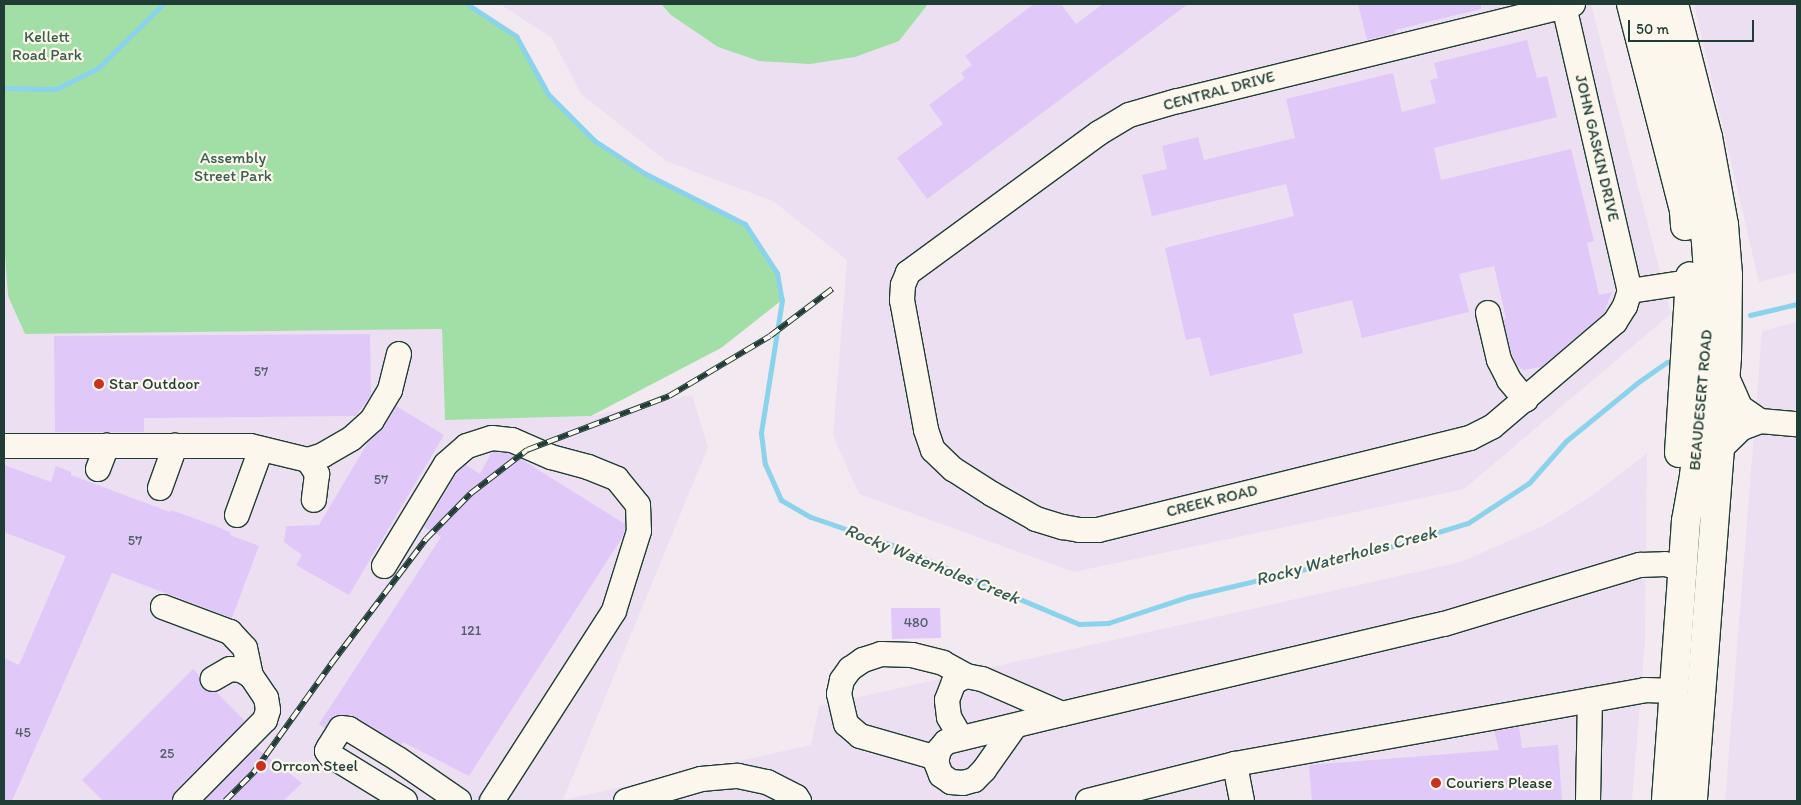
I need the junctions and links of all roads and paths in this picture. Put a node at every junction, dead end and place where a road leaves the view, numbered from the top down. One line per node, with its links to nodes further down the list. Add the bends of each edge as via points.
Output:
1 (1631, 4): 6 (highway, via 1684,211)
2 (1654, 4): 10 (highway, BEAUDESERT ROAD, via 1693,156)
3 (1674, 4): 10 (highway, BEAUDESERT ROAD, via 1708,138 1724,225 1728,275)
4 (1568, 5): 5 (street, CENTRAL DRIVE, via 1129,115 1099,133); 7 (street, JOHN GASKIN DRIVE)
5 (908, 273): 11 (street, CREEK ROAD, via 902,285 902,300 926,430 933,450 953,469 992,494 1036,519 1063,527 1098,530 1470,438 1492,427)
6 (1690, 282): 7 (street); 24 (highway, via 1675,505)
7 (1630, 291): 11 (street, CREEK ROAD, via 1615,322)
8 (1488, 313): 11 (street, via 1499,360 1509,380)
9 (399, 354): 19 (street, via 390,390 372,420 351,439 323,456)
10 (1719, 366): 12 (street, via 1740,406); 18 (highway, BEAUDESERT ROAD); 24 (highway, BEAUDESERT ROAD)
11 (1526, 400)
12 (1760, 422): 13 (street); 18 (street, via 1742,428)
13 (1797, 424)
14 (4, 446): 15 (street)
15 (107, 446): 16 (street); 20 (street)
16 (175, 446): 17 (street, via 250,446); 21 (street)
17 (261, 449): 19 (street); 23 (street)
18 (1720, 449): 48 (highway, BEAUDESERT ROAD)
19 (308, 460): 22 (street, via 317,474)
20 (98, 469)
21 (160, 488)
22 (314, 500)
23 (237, 514)
24 (1686, 521): 26 (highway, BEAUDESERT ROAD)
25 (384, 566): 41 (street, via 446,464 468,446 492,438 512,440 617,479 638,505 638,531 614,611)
26 (1684, 570): 31 (highway, BEAUDESERT ROAD); 33 (street, via 1666,564 1640,565 1444,624)
27 (163, 607): 28 (street, via 230,632 244,648)
28 (251, 676): 30 (street, via 241,670 230,669); 38 (street, via 266,698 268,710 265,720)
29 (966, 676): 33 (street, via 982,679); 35 (street, via 954,682 946,700 948,717); 36 (street, via 943,664 912,655 881,654 863,660 842,680 839,694 846,724 860,736)
30 (214, 679)
31 (1675, 691): 32 (street, via 1645,690); 47 (highway, BEAUDESERT ROAD)
32 (1590, 700): 37 (street); 46 (street)
33 (1062, 714): 34 (street)
34 (1015, 726): 35 (street); 36 (street, via 974,780 952,782 941,775)
35 (961, 738): 36 (street, via 946,742)
36 (937, 758)
37 (1236, 764): 44 (street); 45 (street)
38 (185, 801)
39 (405, 801): 40 (street, via 330,755 329,747 341,728 349,729 390,754)
40 (459, 801)
41 (492, 801)
42 (626, 801): 43 (street, via 701,779 738,776 768,782)
43 (800, 801)
44 (1088, 801)
45 (1242, 801)
46 (1588, 801)
47 (1666, 801)
48 (1693, 801)

